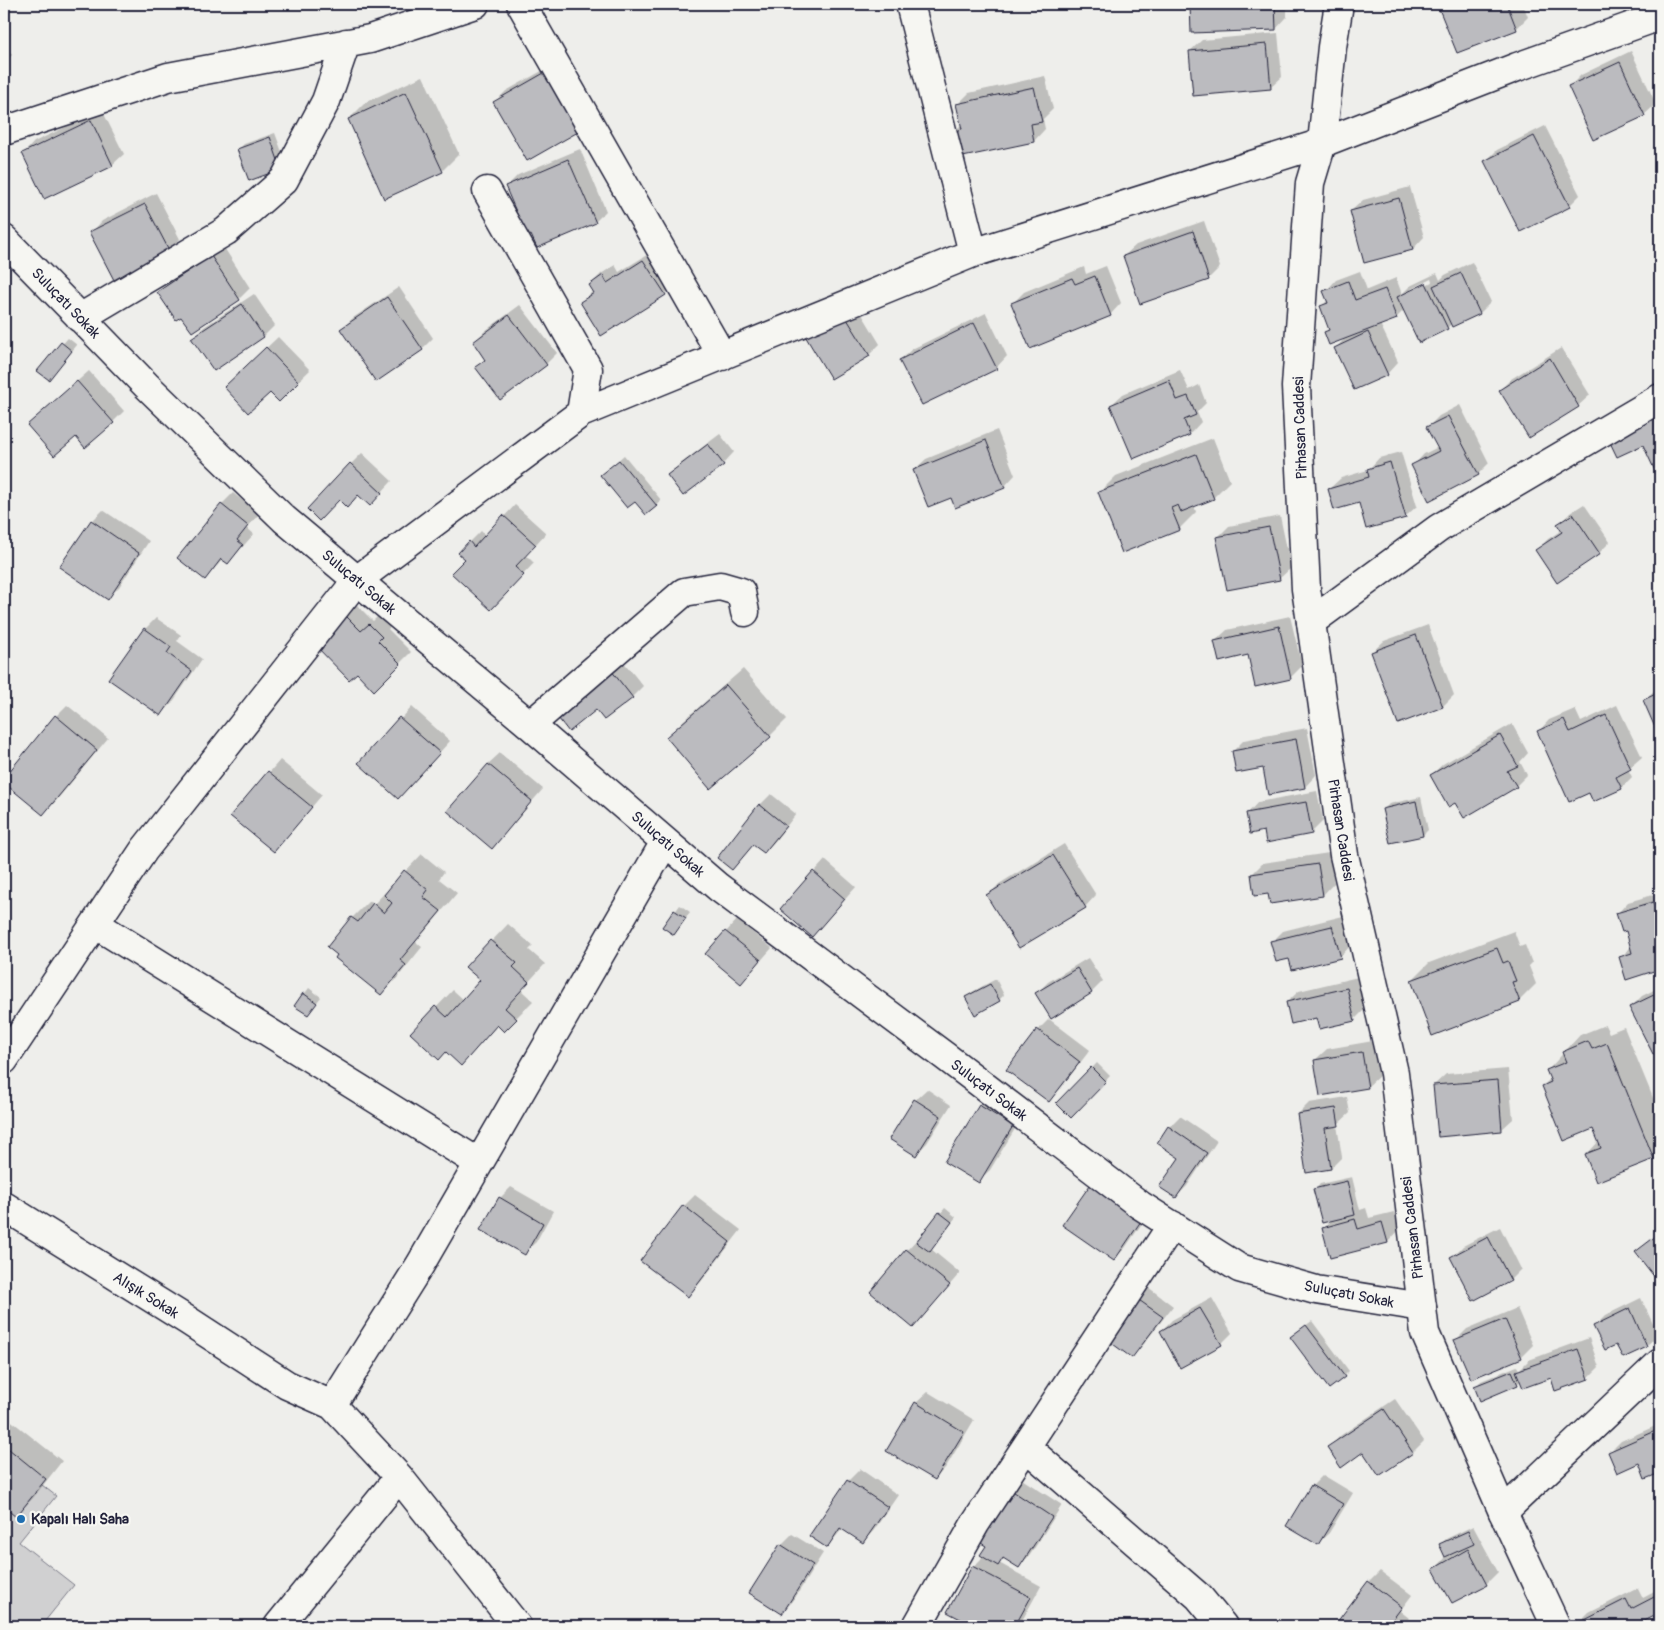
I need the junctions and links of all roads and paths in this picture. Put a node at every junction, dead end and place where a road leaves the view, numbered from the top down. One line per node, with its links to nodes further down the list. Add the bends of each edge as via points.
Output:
1 (475, 4): 6 (street, via 370,39)
2 (521, 4): 13 (street)
3 (910, 4): 11 (street)
4 (1339, 4): 8 (street, Pirhasan Caddesi)
5 (1660, 16): 8 (street, via 1517,67)
6 (346, 43): 7 (street, via 168,77); 12 (street, via 326,101 284,180 226,231)
7 (4, 131)
8 (1322, 143): 11 (street); 18 (street, Pirhasan Caddesi, via 1310,183 1296,387 1306,589)
9 (487, 191): 15 (street, via 588,369)
10 (4, 240): 12 (street, Suluçatı Sokak)
11 (973, 253): 13 (street)
12 (80, 318): 16 (street, Suluçatı Sokak, via 284,519)
13 (722, 356): 15 (street)
14 (1660, 398): 18 (street, via 1439,528)
15 (581, 413): 16 (street)
16 (357, 580): 19 (street, Suluçatı Sokak); 21 (street, via 144,850)
17 (745, 612): 19 (street, via 741,592 720,586 684,592)
18 (1311, 622): 26 (street, Pirhasan Caddesi, via 1344,855 1394,1073)
19 (530, 725): 20 (street, Suluçatı Sokak)
20 (665, 842): 23 (street); 25 (street, Suluçatı Sokak, via 718,887 1140,1205)
21 (95, 924): 22 (street); 23 (street)
22 (4, 1060)
23 (479, 1163): 28 (street, via 420,1265)
24 (4, 1206): 28 (street, Alışık Sokak, via 287,1386)
25 (1172, 1225): 26 (street, Suluçatı Sokak, via 1239,1268 1316,1290); 29 (street)
26 (1422, 1307): 31 (street, Pirhasan Caddesi, via 1425,1333)
27 (1660, 1363): 31 (street)
28 (332, 1405): 30 (street)
29 (1026, 1447): 34 (street, via 975,1524); 35 (street, via 1199,1597)
30 (399, 1477): 32 (street); 33 (street)
31 (1503, 1512): 36 (street, Pirhasan Caddesi)
32 (278, 1626)
33 (517, 1626)
34 (917, 1626)
35 (1223, 1626)
36 (1556, 1626)

